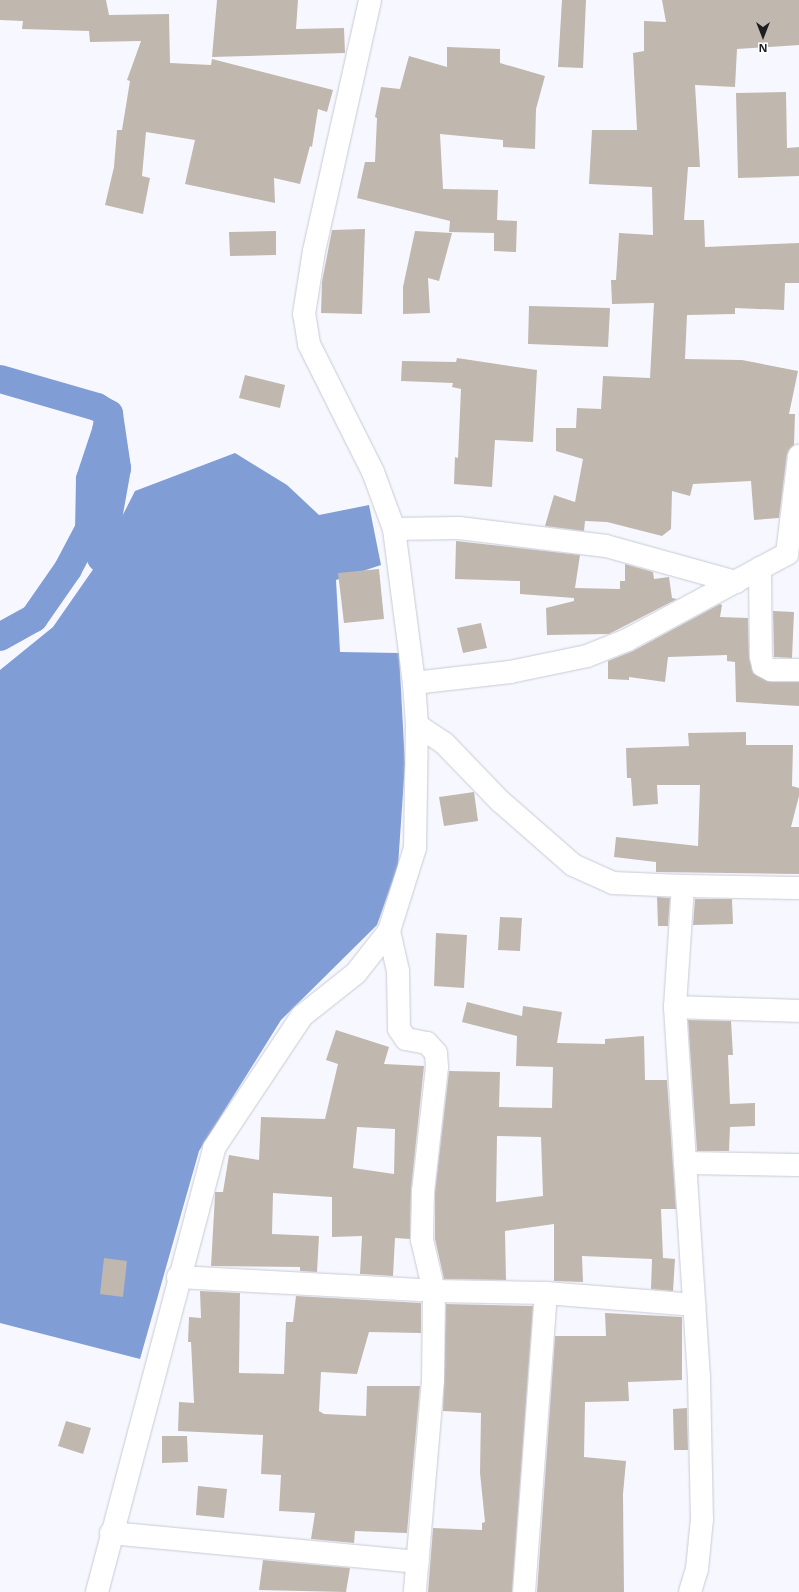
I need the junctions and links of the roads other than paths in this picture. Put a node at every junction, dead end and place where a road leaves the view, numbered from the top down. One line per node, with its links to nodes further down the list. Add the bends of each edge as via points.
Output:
1 (370, 0): 3 (street, via 314,251 304,314 309,344 373,472)
2 (799, 456): 4 (street)
3 (394, 529): 6 (street, via 458,528 606,546); 8 (street)
4 (793, 552): 5 (street)
5 (760, 568): 6 (street); 7 (street, via 763,666 771,670)
6 (736, 582): 8 (street, via 627,640 587,656 510,672)
7 (799, 670)
8 (414, 683): 9 (street)
9 (417, 725): 10 (street, via 444,743 500,801 574,865 613,882); 12 (street, via 415,848)
10 (683, 886): 11 (street); 13 (street)
11 (799, 888)
12 (389, 931): 17 (street, via 356,973 302,1016 214,1148); 18 (street, via 398,971 399,1029 406,1040 427,1043 436,1053 437,1067 423,1191 422,1240)
13 (675, 1007): 14 (street); 15 (street)
14 (799, 1011)
15 (685, 1163): 16 (street); 20 (street)
16 (799, 1165)
17 (178, 1277): 18 (street); 21 (street)
18 (434, 1292): 19 (street); 22 (street, via 433,1380)
19 (546, 1293): 20 (street); 25 (street)
20 (695, 1305): 26 (street, via 702,1520 697,1569)
21 (111, 1533): 22 (street); 23 (street)
22 (418, 1562): 24 (street)
23 (96, 1592)
24 (416, 1592)
25 (524, 1592)
26 (690, 1592)

